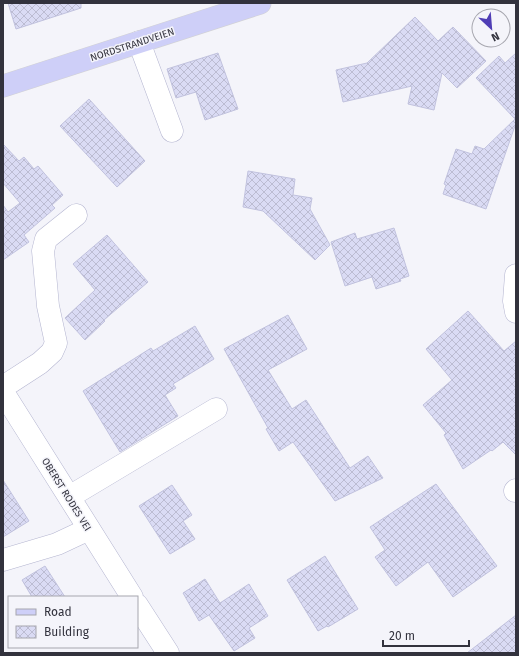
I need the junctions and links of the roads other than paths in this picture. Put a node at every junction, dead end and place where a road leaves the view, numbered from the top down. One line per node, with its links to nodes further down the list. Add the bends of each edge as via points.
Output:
1 (260, 3): 2 (main road, NORDSTRANDVEIEN)
2 (139, 42): 3 (main road, NORDSTRANDVEIEN); 4 (street)
3 (3, 86)
4 (172, 131)
5 (76, 214): 8 (street, via 46,239 43,251 48,306 56,343 52,352 40,363)
6 (516, 275): 7 (street)
7 (516, 312)
8 (3, 387)
9 (3, 392): 11 (street, OBERST RODES VEI)
10 (216, 409): 11 (street)
11 (69, 497): 12 (street, OBERST RODES VEI)
12 (89, 529): 13 (street, via 57,544); 14 (street, OBERST RODES VEI)
13 (3, 560)
14 (131, 596)
15 (138, 607): 16 (street)
16 (168, 653)

